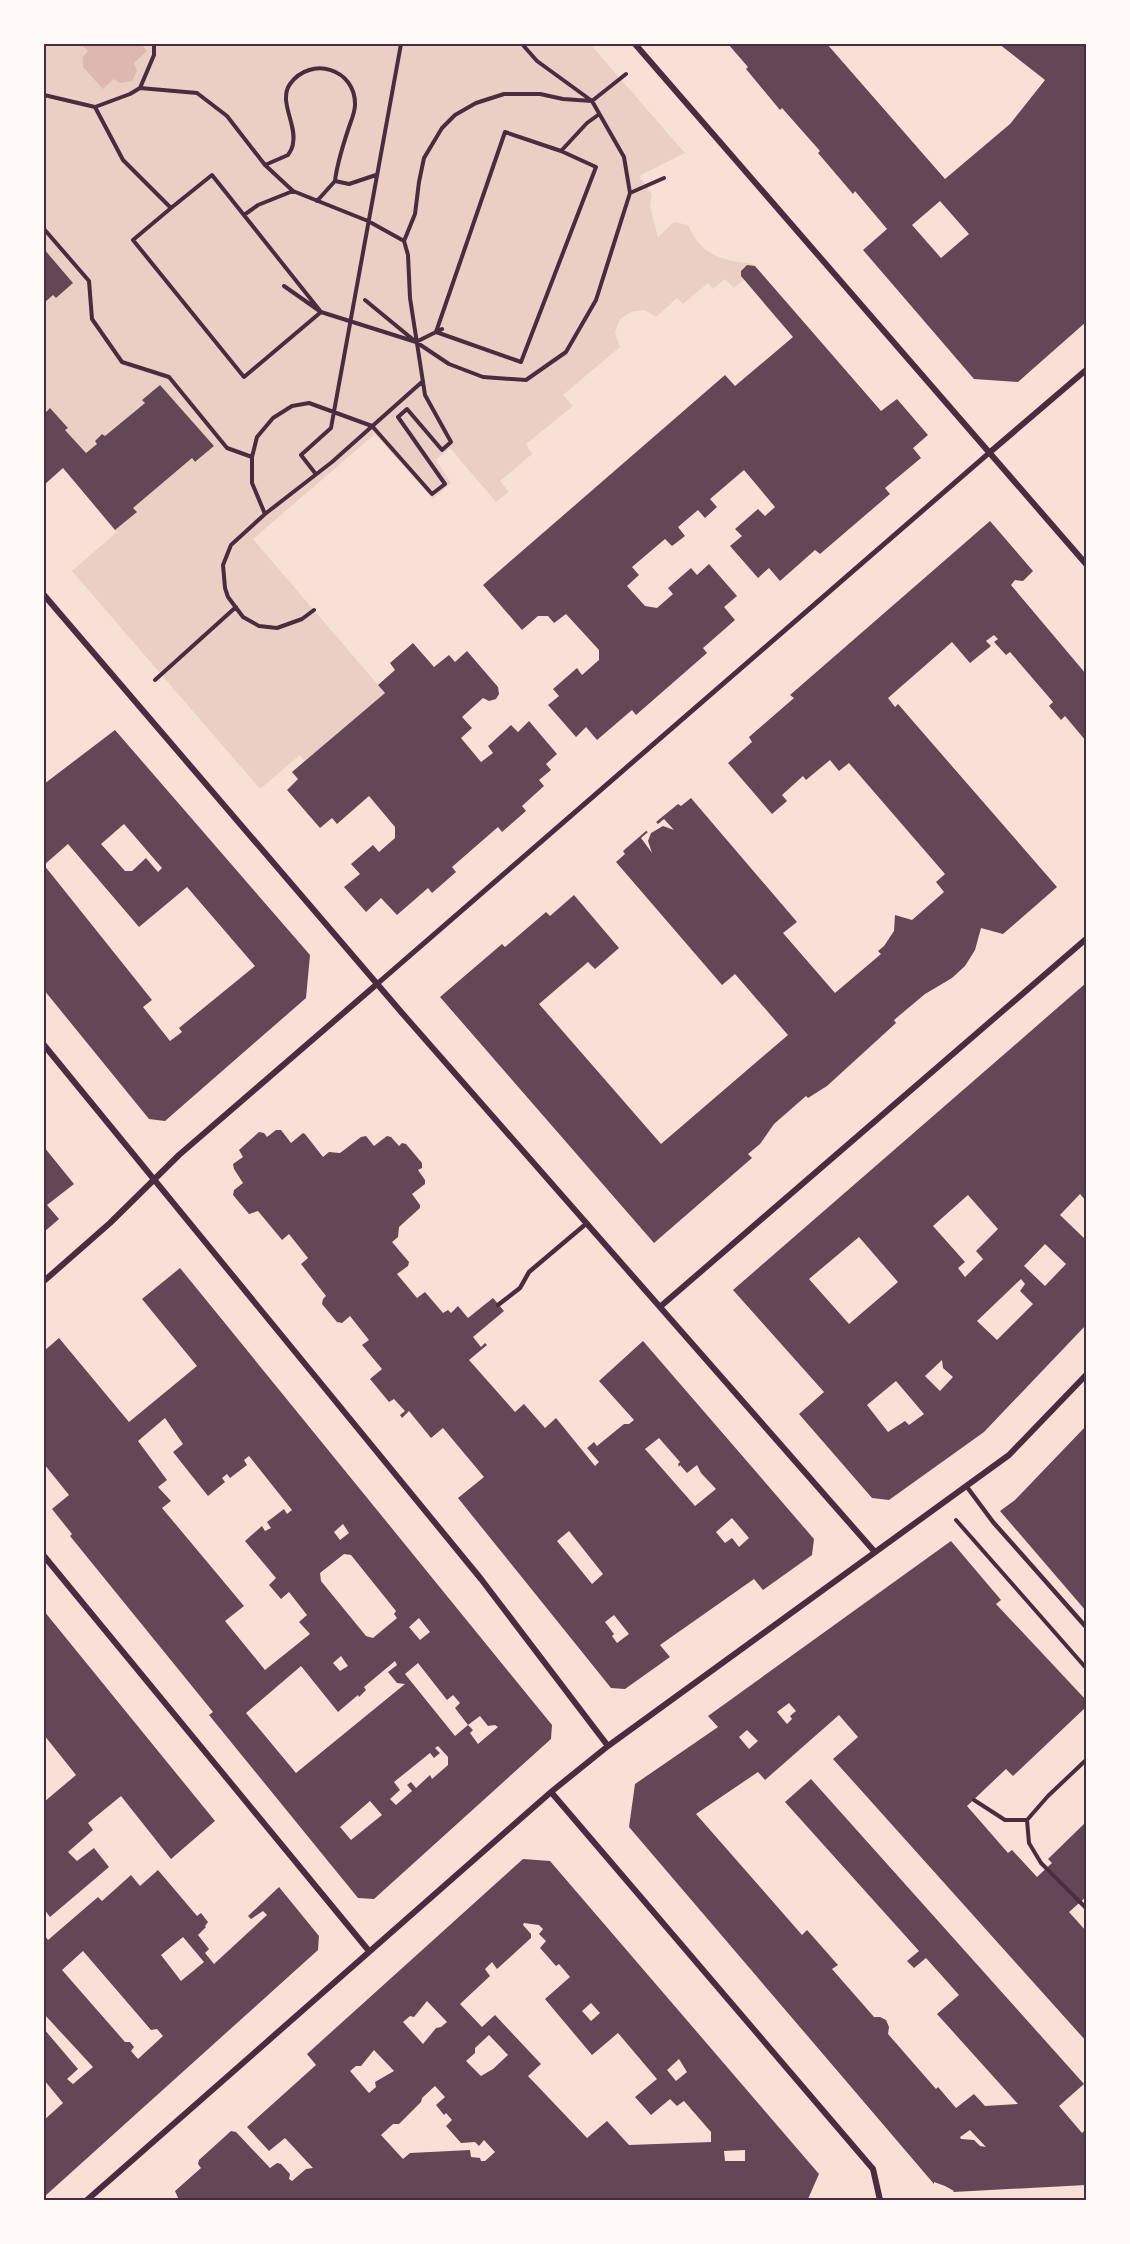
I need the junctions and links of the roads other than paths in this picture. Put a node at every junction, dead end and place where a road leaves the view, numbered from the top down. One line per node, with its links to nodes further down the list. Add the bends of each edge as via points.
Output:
1 (635, 44): 3 (street)
2 (1086, 370): 3 (street)
3 (989, 453): 4 (street); 7 (street)
4 (1086, 564)
5 (44, 595): 7 (street)
6 (1086, 939): 13 (street)
7 (377, 984): 9 (street); 10 (street)
8 (44, 1045): 9 (street)
9 (153, 1180): 11 (street); 19 (street, via 481,1579)
10 (587, 1223): 12 (lane, via 529,1272 520,1288); 13 (street)
11 (44, 1281)
12 (498, 1305)
13 (661, 1306): 16 (street)
14 (1086, 1375): 15 (street, via 1009,1455)
15 (967, 1487): 16 (street); 18 (lane)
16 (874, 1551): 19 (street)
17 (44, 1556): 21 (street)
18 (1086, 1627)
19 (608, 1746): 20 (street)
20 (551, 1792): 21 (street); 23 (street, via 873,2169)
21 (369, 1951): 22 (street)
22 (87, 2200)
23 (880, 2200)

